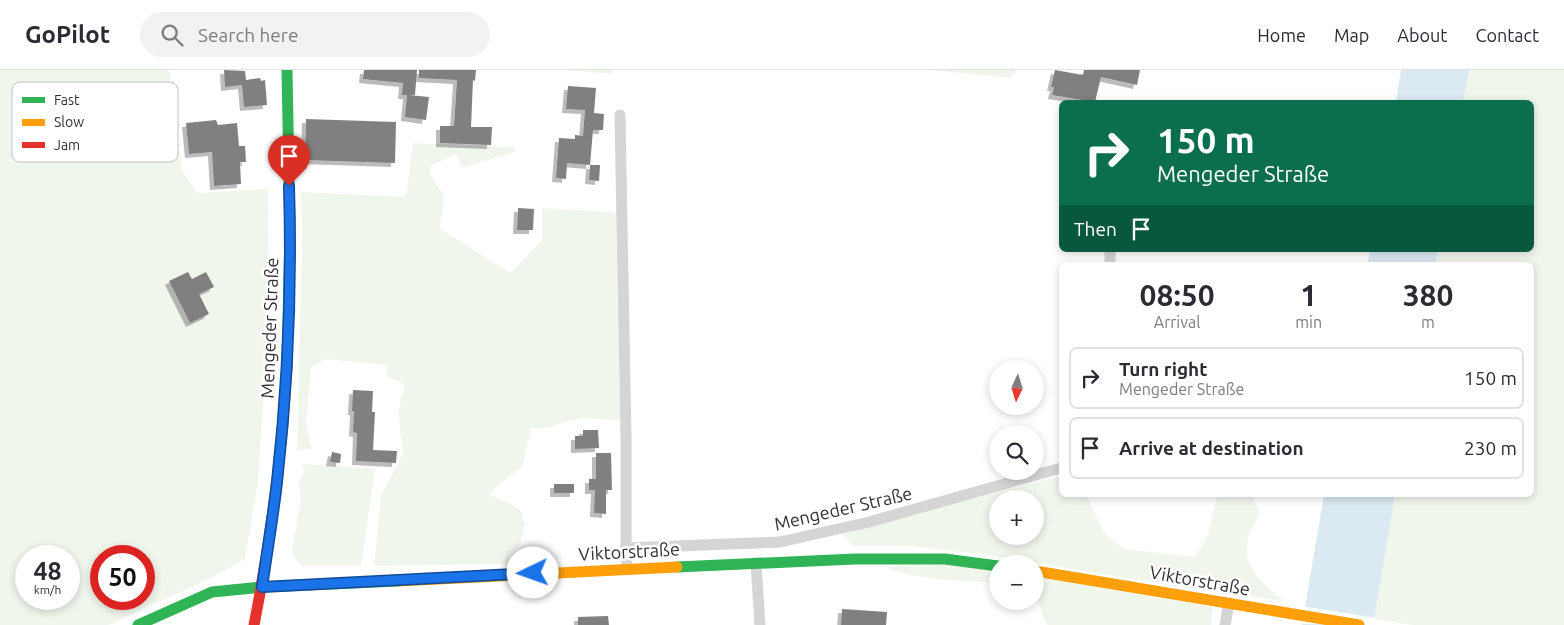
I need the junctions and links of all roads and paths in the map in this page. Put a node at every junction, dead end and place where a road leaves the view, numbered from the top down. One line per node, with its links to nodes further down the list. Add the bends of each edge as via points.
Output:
1 (287, 70): 9 (main road, Mengeder Straße, via 289,327 277,482)
2 (620, 115): 4 (street)
3 (1059, 469): 4 (street, Mengeder Straße, via 869,522 780,542)
4 (626, 548): 7 (street)
5 (756, 563): 6 (main road, Viktorstraße, via 854,558 945,559); 7 (main road, Viktorstraße); 13 (street)
6 (989, 565)
7 (627, 569): 9 (main road, Viktorstraße)
8 (1044, 572): 10 (main road, Viktorstraße)
9 (262, 587): 11 (main road, Viktorstraße, via 212,592); 12 (main road, Mengeder Straße)
10 (1229, 603): 14 (street); 15 (main road, Viktorstraße)
11 (138, 625)
12 (254, 625)
13 (760, 625)
14 (1225, 625)
15 (1359, 625)

